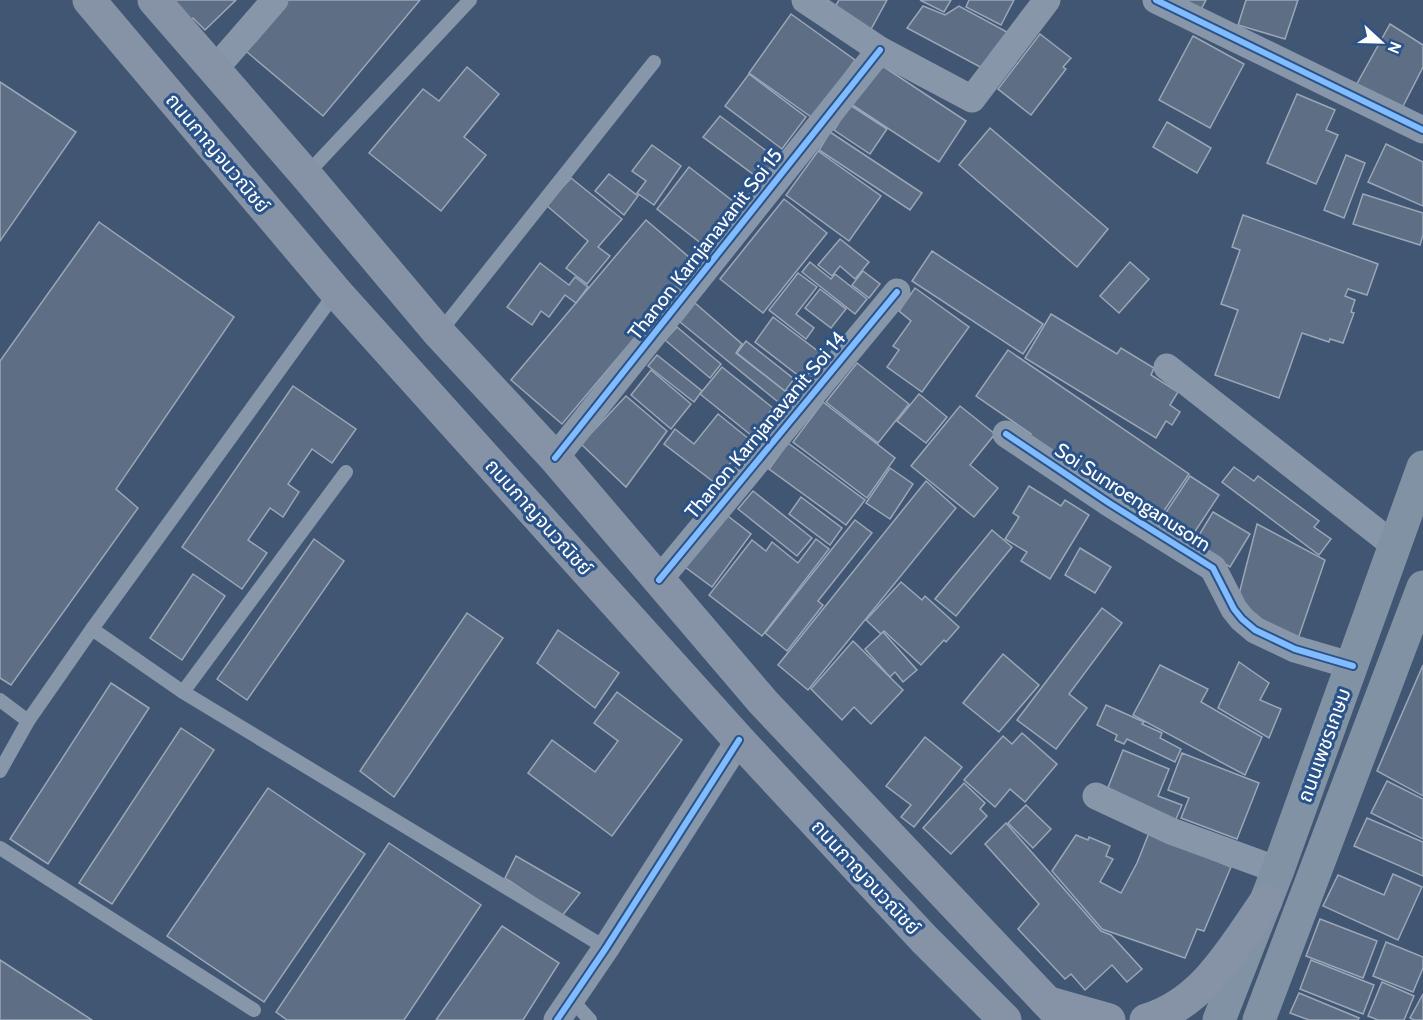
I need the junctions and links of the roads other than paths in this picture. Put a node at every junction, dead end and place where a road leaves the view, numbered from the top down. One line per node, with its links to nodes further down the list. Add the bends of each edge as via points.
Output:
1 (89, 0): 13 (main road, ถนนกาญจนวณิชย์)
2 (154, 0): 10 (main road)
3 (275, 0): 10 (street)
4 (470, 0): 12 (lane)
5 (806, 0): 8 (street)
6 (1047, 0): 8 (street, via 972,99)
7 (1156, 0): 11 (street)
8 (880, 50): 18 (street, Thanon Karnjanavanit Soi 15)
9 (654, 62): 15 (lane)
10 (214, 70): 12 (main road)
11 (1423, 130)
12 (306, 175): 15 (main road)
13 (336, 292): 24 (lane); 30 (main road, ถนนกาญจนวณิชย์)
14 (897, 292): 22 (street, Thanon Karnjanavanit Soi 14)
15 (440, 333): 18 (main road)
16 (1167, 367): 21 (street)
17 (1006, 434): 25 (street, Soi Sunroenganusorn, via 1213,568 1234,609 1256,630 1295,649)
18 (555, 458): 22 (main road)
19 (1423, 467): 21 (main road, ถนนเพชรเกษม)
20 (346, 472): 26 (lane)
21 (1395, 546): 25 (main road, ถนนเพชรเกษม)
22 (659, 580): 28 (main road)
23 (1423, 587): 45 (main road, ถนนเพชรเกษม)
24 (92, 629): 26 (lane); 29 (lane)
25 (1353, 666): 34 (main road, ถนนเพชรเกษม)
26 (183, 692): 36 (lane)
27 (0, 700): 29 (lane)
28 (763, 702): 30 (main road); 39 (main road)
29 (28, 721): 31 (lane)
30 (739, 740): 36 (street); 41 (main road, ถนนกาญจนวณิชย์)
31 (0, 771)
32 (1096, 796): 34 (street, via 1171,831)
33 (0, 848): 37 (lane)
34 (1278, 870): 35 (main road, ถนนเพชรเกษม)
35 (1266, 901): 43 (main road, via 1206,983 1173,1009); 44 (main road, ถนนเพชรเกษม)
36 (606, 948): 38 (street)
37 (254, 1010)
38 (564, 1010): 40 (lane)
39 (1056, 1011): 42 (main road)
40 (590, 1020)
41 (1005, 1020)
42 (1109, 1020)
43 (1146, 1020)
44 (1219, 1020)
45 (1259, 1020)

